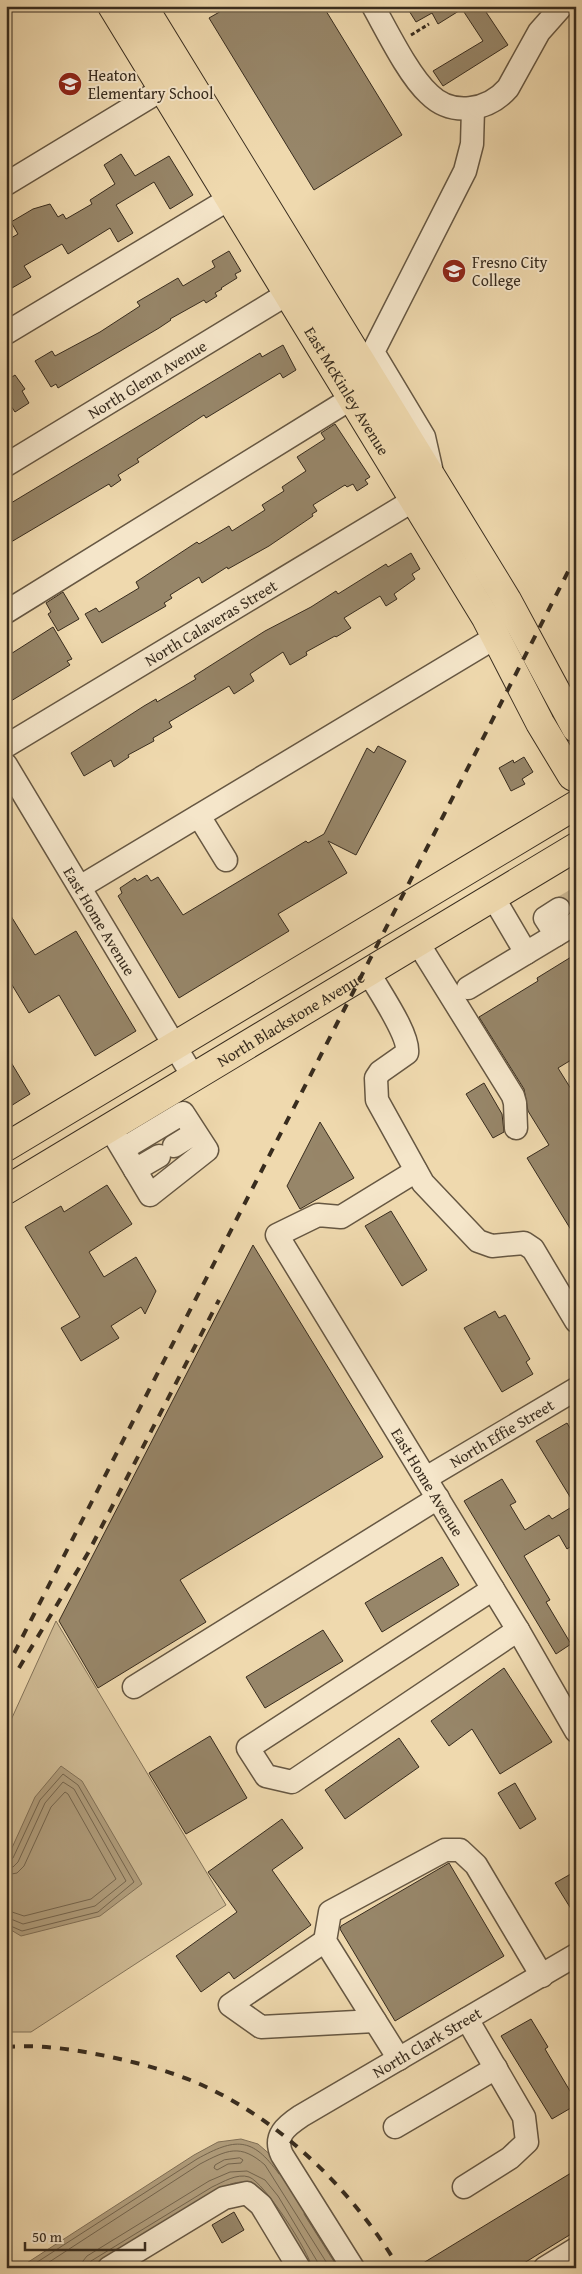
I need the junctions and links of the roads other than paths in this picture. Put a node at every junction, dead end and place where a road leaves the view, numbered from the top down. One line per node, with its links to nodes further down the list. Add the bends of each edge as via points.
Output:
1 (112, 6): 6 (main road, East McKinley Avenue)
2 (143, 6): 5 (main road, East McKinley Avenue)
3 (372, 6): 7 (street, via 430,95 450,107)
4 (562, 6): 7 (street, via 539,32 508,88 493,102)
5 (186, 75): 6 (street); 14 (main road, East McKinley Avenue)
6 (163, 90): 8 (street); 9 (main road, East McKinley Avenue)
7 (473, 109): 14 (street, via 472,144 465,171 373,352 424,437)
8 (6, 184)
9 (229, 199): 10 (main road, East McKinley Avenue); 11 (street)
10 (287, 294): 12 (main road, East McKinley Avenue); 13 (street, North Glenn Avenue); 14 (main road, via 301,296 308,303 378,414)
11 (6, 333)
12 (352, 398): 15 (main road, East McKinley Avenue); 17 (street)
13 (6, 465)
14 (435, 483): 16 (main road, East McKinley Avenue)
15 (414, 500): 16 (main road, via 428,504 474,568); 18 (main road, East McKinley Avenue); 20 (street, North Calaveras Street)
16 (507, 600): 19 (main road, East McKinley Avenue)
17 (6, 612)
18 (496, 637): 22 (main road, East McKinley Avenue, via 540,723); 24 (street)
19 (576, 728)
20 (6, 746)
21 (6, 766): 27 (street, East Home Avenue)
22 (576, 778)
23 (576, 805): 34 (main road)
24 (199, 816): 26 (street); 27 (street)
25 (576, 847): 28 (main road, North Blackstone Avenue)
26 (226, 860)
27 (80, 887): 34 (street, East Home Avenue)
28 (493, 897): 30 (main road, North Blackstone Avenue); 31 (street)
29 (567, 916): 31 (street, via 556,935)
30 (418, 943): 32 (main road, North Blackstone Avenue); 36 (street, via 513,1096)
31 (526, 953): 33 (street)
32 (368, 973): 35 (main road, North Blackstone Avenue); 41 (street, via 408,1047 406,1053 376,1078 377,1100)
33 (468, 988)
34 (175, 1047): 35 (street, East Home Avenue); 39 (main road)
35 (194, 1078): 38 (main road, North Blackstone Avenue)
36 (516, 1128)
37 (195, 1132): 38 (street, via 183,1113); 40 (street); 40 (street, via 207,1150 150,1195)
38 (116, 1139): 40 (street); 42 (main road, North Blackstone Avenue)
39 (6, 1147)
40 (135, 1170)
41 (416, 1171): 43 (street, via 423,1184 478,1240 492,1246 524,1243 533,1250); 45 (street, East Home Avenue, via 341,1217 318,1215 278,1235)
42 (9, 1181)
43 (576, 1321)
44 (573, 1396): 45 (street, North Effie Street)
45 (426, 1478): 46 (street, East Home Avenue)
46 (438, 1498): 47 (street, East Home Avenue); 49 (street)
47 (493, 1589): 48 (street, East Home Avenue); 48 (street, via 248,1748 266,1776 292,1782)
48 (518, 1630): 50 (street, East Home Avenue)
49 (134, 1687)
50 (576, 1731)
51 (325, 1941): 53 (street, via 330,1912 445,1850 460,1850 476,1864); 55 (street); 55 (street, via 230,2005 261,2027)
52 (574, 1961): 53 (street, North Clark Street)
53 (542, 1976): 54 (street, North Clark Street)
54 (467, 2019): 56 (street, North Clark Street); 57 (street)
55 (375, 2021): 56 (street)
56 (399, 2059): 63 (street, North Clark Street, via 301,2116 280,2134 278,2141 282,2155)
57 (496, 2068): 58 (street); 59 (street, via 524,2117 527,2142 510,2158)
58 (395, 2127)
59 (464, 2187)
60 (576, 2249): 64 (street)
61 (109, 2268): 62 (street, via 224,2198 246,2193 261,2205)
62 (299, 2268)
63 (353, 2268)
64 (545, 2268)

